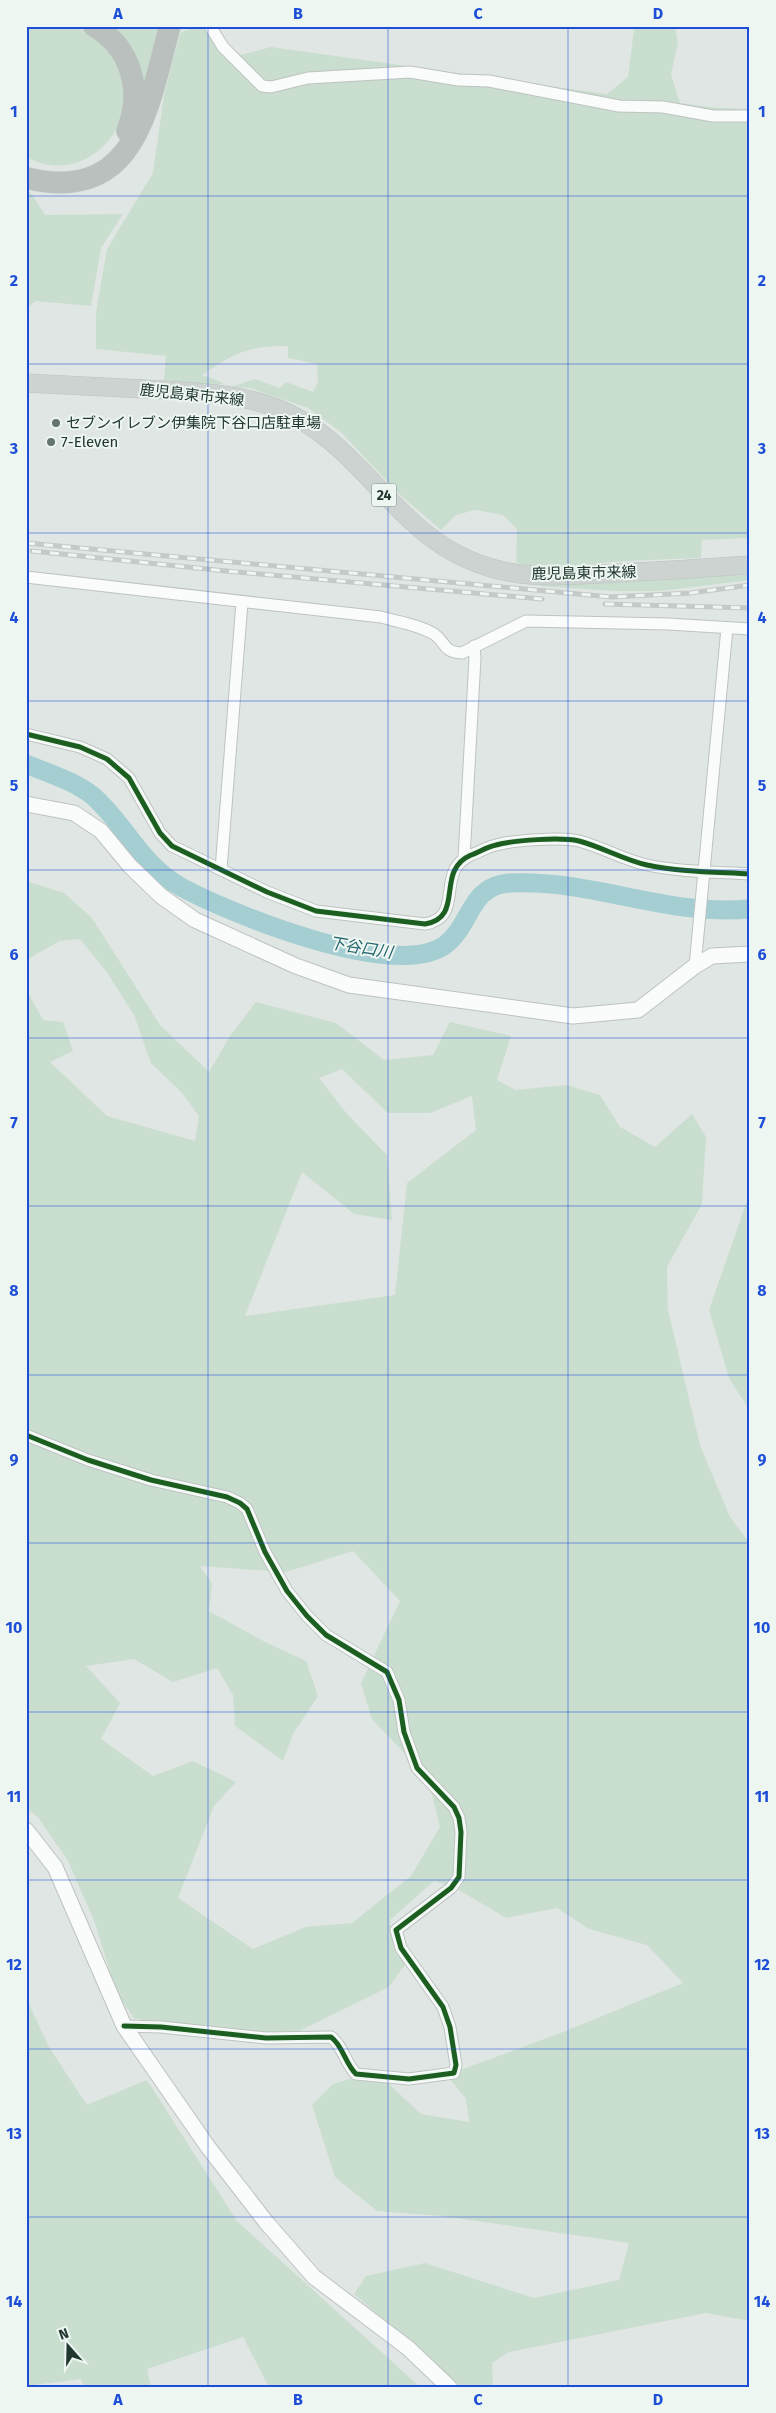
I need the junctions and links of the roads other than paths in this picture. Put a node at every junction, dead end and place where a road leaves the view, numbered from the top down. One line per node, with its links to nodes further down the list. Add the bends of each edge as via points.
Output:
1 (94, 26): 5 (highway, via 117,45 128,60 133,78 133,113 127,131 102,158 86,168 68,173 47,173)
2 (170, 26): 6 (highway, via 153,95 142,123 131,144 115,162 96,175 70,183 47,183)
3 (210, 26): 4 (street, via 223,47 262,86 271,87 308,78 410,72 458,80 489,81 619,106 663,107 713,116)
4 (750, 116)
5 (26, 167)
6 (26, 178)
7 (26, 383): 8 (main road, 鹿児島東市来線 / 24, via 214,394 268,405 300,420 323,436 417,528 469,561 496,570 532,576 563,576)
8 (750, 565)
9 (26, 577): 10 (street)
10 (242, 602): 13 (street, via 381,617 414,625 436,635 446,649 454,652 462,653); 17 (street)
11 (727, 628): 12 (street); 13 (street, via 526,621); 18 (street)
12 (750, 629)
13 (474, 646): 16 (street)
14 (26, 734): 17 (street, via 52,738 107,759 129,778 160,833 172,846)
15 (26, 804): 21 (street, via 74,813 101,831 161,896 195,920 296,966 349,985 573,1016 610,1014 638,1010)
16 (464, 858): 17 (street, via 453,871 446,909 441,918 425,924 316,911); 18 (street, via 496,845 565,838 647,865)
17 (221, 870)
18 (702, 872): 19 (street); 21 (street)
19 (750, 874)
20 (750, 954): 21 (street, via 712,956)
21 (695, 966)
22 (26, 1435): 24 (street, via 88,1460 152,1480 227,1497 248,1509 265,1552 287,1591 307,1616 326,1635 387,1672 399,1700 404,1732 417,1768 454,1807 460,1818 459,1876 450,1888 396,1930 401,1948 443,2007 450,2027 456,2065 454,2073 409,2079 356,2074 337,2041 331,2037 266,2038)
23 (26, 1830): 24 (street, via 55,1868)
24 (124, 2026): 25 (street, via 208,2147 314,2277 408,2348)
25 (449, 2387)

